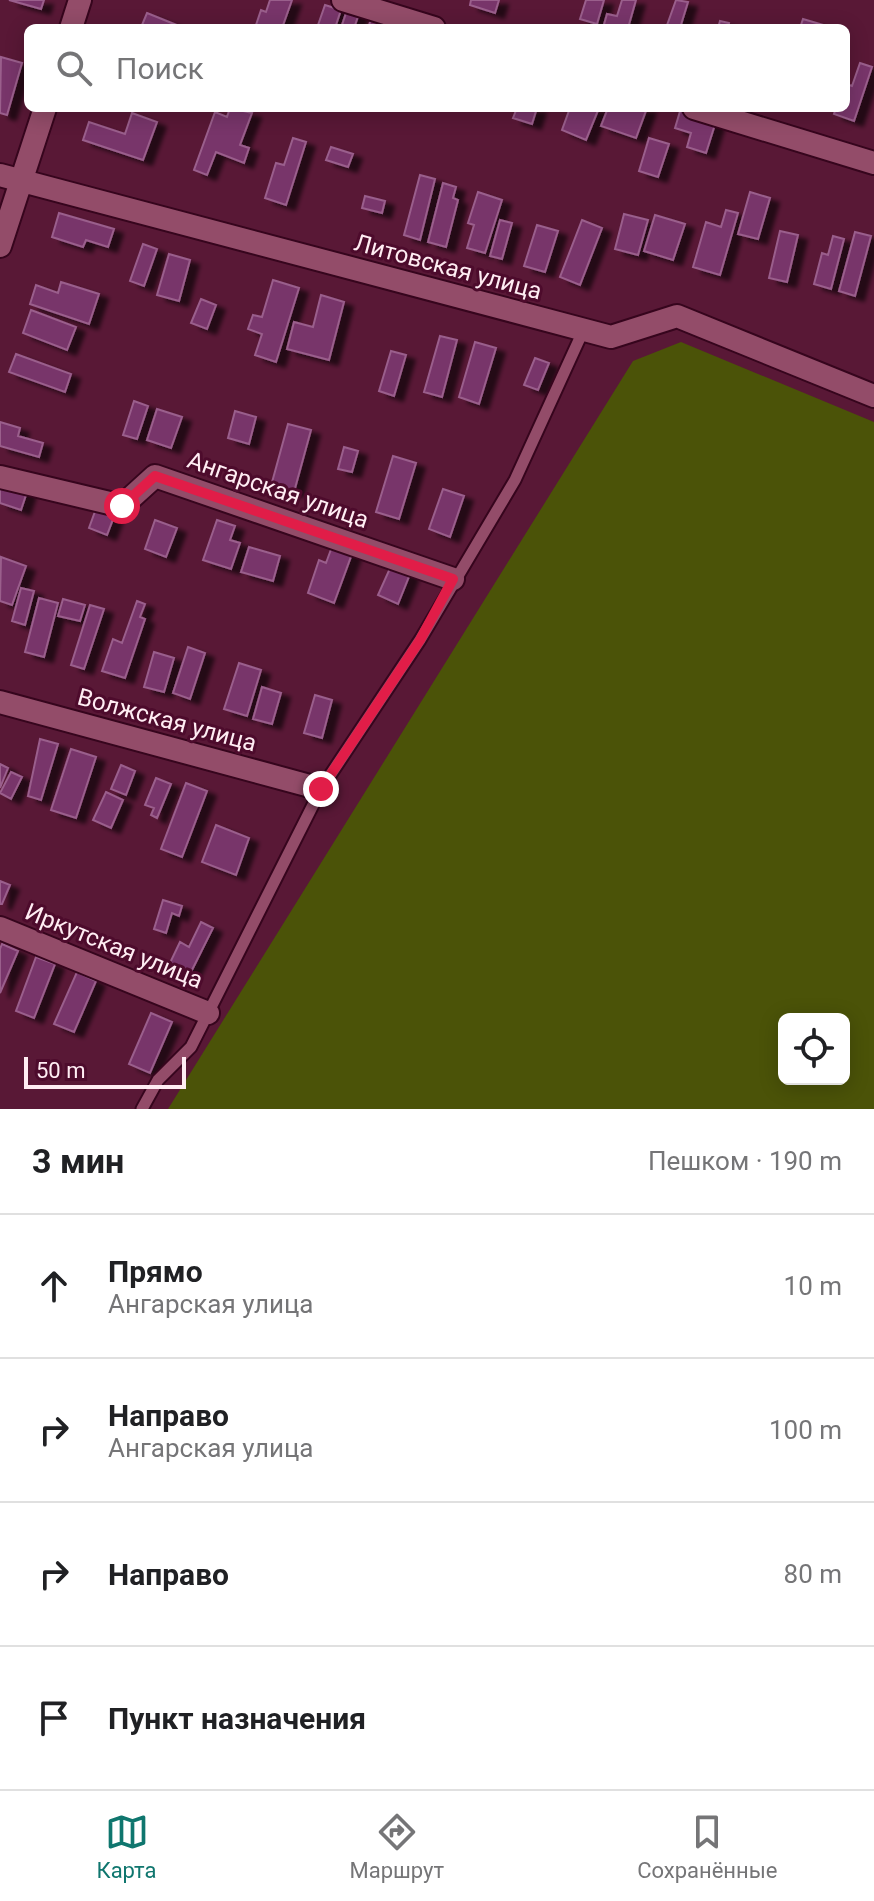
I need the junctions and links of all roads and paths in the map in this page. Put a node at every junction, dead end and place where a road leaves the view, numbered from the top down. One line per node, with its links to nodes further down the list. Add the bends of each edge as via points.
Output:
1 (80, 0): 3 (street)
2 (343, 0): 4 (street)
3 (72, 24)
4 (421, 24)
5 (43, 112): 8 (street)
6 (707, 112): 7 (street)
7 (874, 163)
8 (10, 178): 9 (street); 10 (street, Литовская улица)
9 (0, 246)
10 (584, 329): 11 (street, Литовская улица, via 611,337 677,316); 13 (lane, via 515,480)
11 (874, 396)
12 (0, 477): 13 (street, Ангарская улица, via 122,506 155,476)
13 (453, 579): 15 (lane, via 420,640)
14 (0, 702): 15 (street, Волжская улица)
15 (321, 789): 17 (lane)
16 (0, 928): 17 (street, Иркутская улица)
17 (208, 1013): 18 (lane, via 191,1047 158,1080)
18 (142, 1109)

